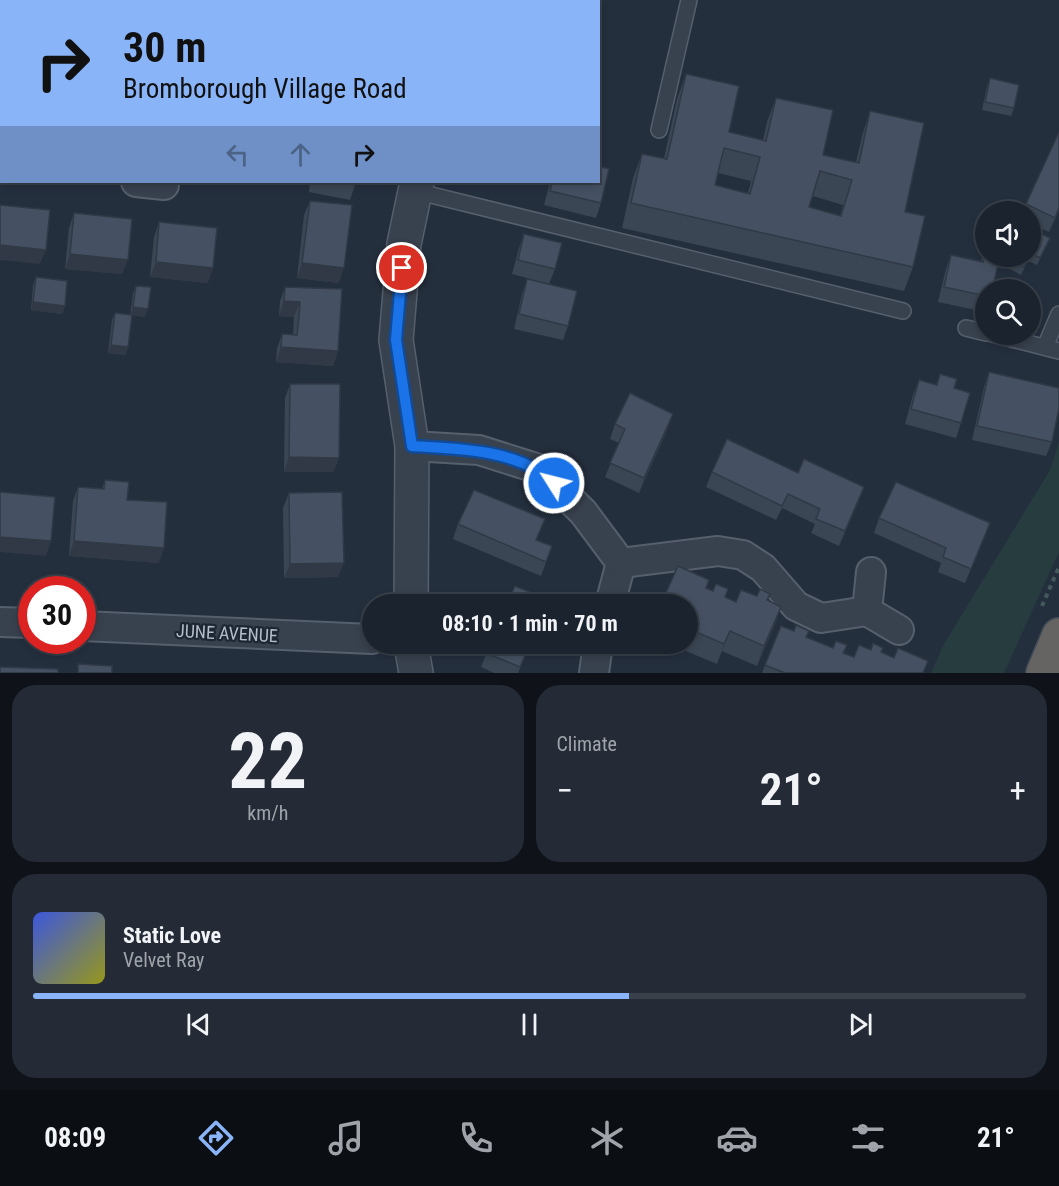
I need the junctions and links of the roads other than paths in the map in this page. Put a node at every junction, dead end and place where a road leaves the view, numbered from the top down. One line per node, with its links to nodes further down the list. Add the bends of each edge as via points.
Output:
1 (689, 0): 2 (lane)
2 (659, 130)
3 (145, 183): 4 (street)
4 (164, 185)
5 (416, 186): 6 (lane); 12 (street, via 404,244 396,340)
6 (903, 311)
7 (1059, 314): 11 (lane)
8 (966, 328): 9 (lane)
9 (975, 330)
10 (1036, 345): 11 (lane)
11 (1052, 349)
12 (412, 446): 13 (street, via 479,450 539,469 583,512); 15 (street)
13 (621, 563): 16 (street); 17 (street, via 718,551 743,555 763,568 796,606 821,618)
14 (871, 572): 17 (street)
15 (411, 594)
16 (613, 594)
17 (867, 611): 21 (street)
18 (0, 622): 19 (street)
19 (18, 623)
20 (96, 627): 23 (street, JUNE AVENUE)
21 (899, 630)
22 (1059, 635): 28 (highway)
23 (362, 639)
24 (413, 654): 26 (street)
25 (597, 654): 27 (street)
26 (416, 673)
27 (594, 673)
28 (1043, 673)

